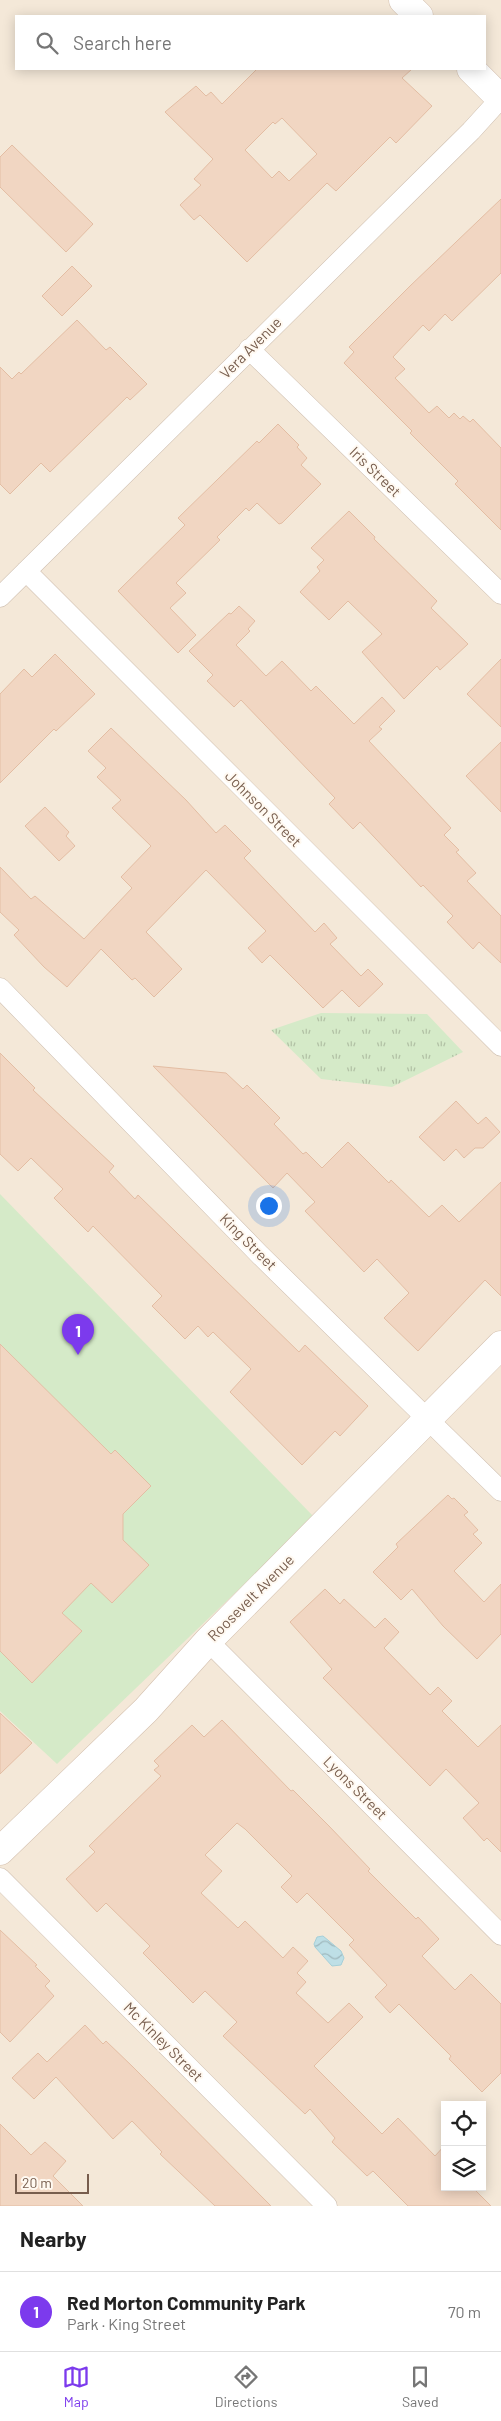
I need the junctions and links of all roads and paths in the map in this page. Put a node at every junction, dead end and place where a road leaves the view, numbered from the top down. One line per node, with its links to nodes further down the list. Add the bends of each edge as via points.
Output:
1 (403, 0): 2 (street)
2 (419, 15)
3 (472, 70): 4 (street)
4 (501, 99): 5 (street, Vera Avenue)
5 (249, 349): 6 (street, Vera Avenue); 7 (street, Iris Street)
6 (26, 571): 8 (street, Vera Avenue); 10 (street, Johnson Street)
7 (501, 594)
8 (0, 597)
9 (0, 988): 12 (street, King Street, via 260,1255)
10 (501, 1046)
11 (501, 1345): 12 (street, Roosevelt Avenue)
12 (427, 1419): 13 (street, King Street); 14 (street, Roosevelt Avenue)
13 (501, 1491)
14 (208, 1641): 15 (street, Roosevelt Avenue, via 146,1710); 17 (street, Lyons Street)
15 (0, 1851)
16 (0, 1878): 18 (street, Mc Kinley Street)
17 (501, 1935)
18 (327, 2206)

